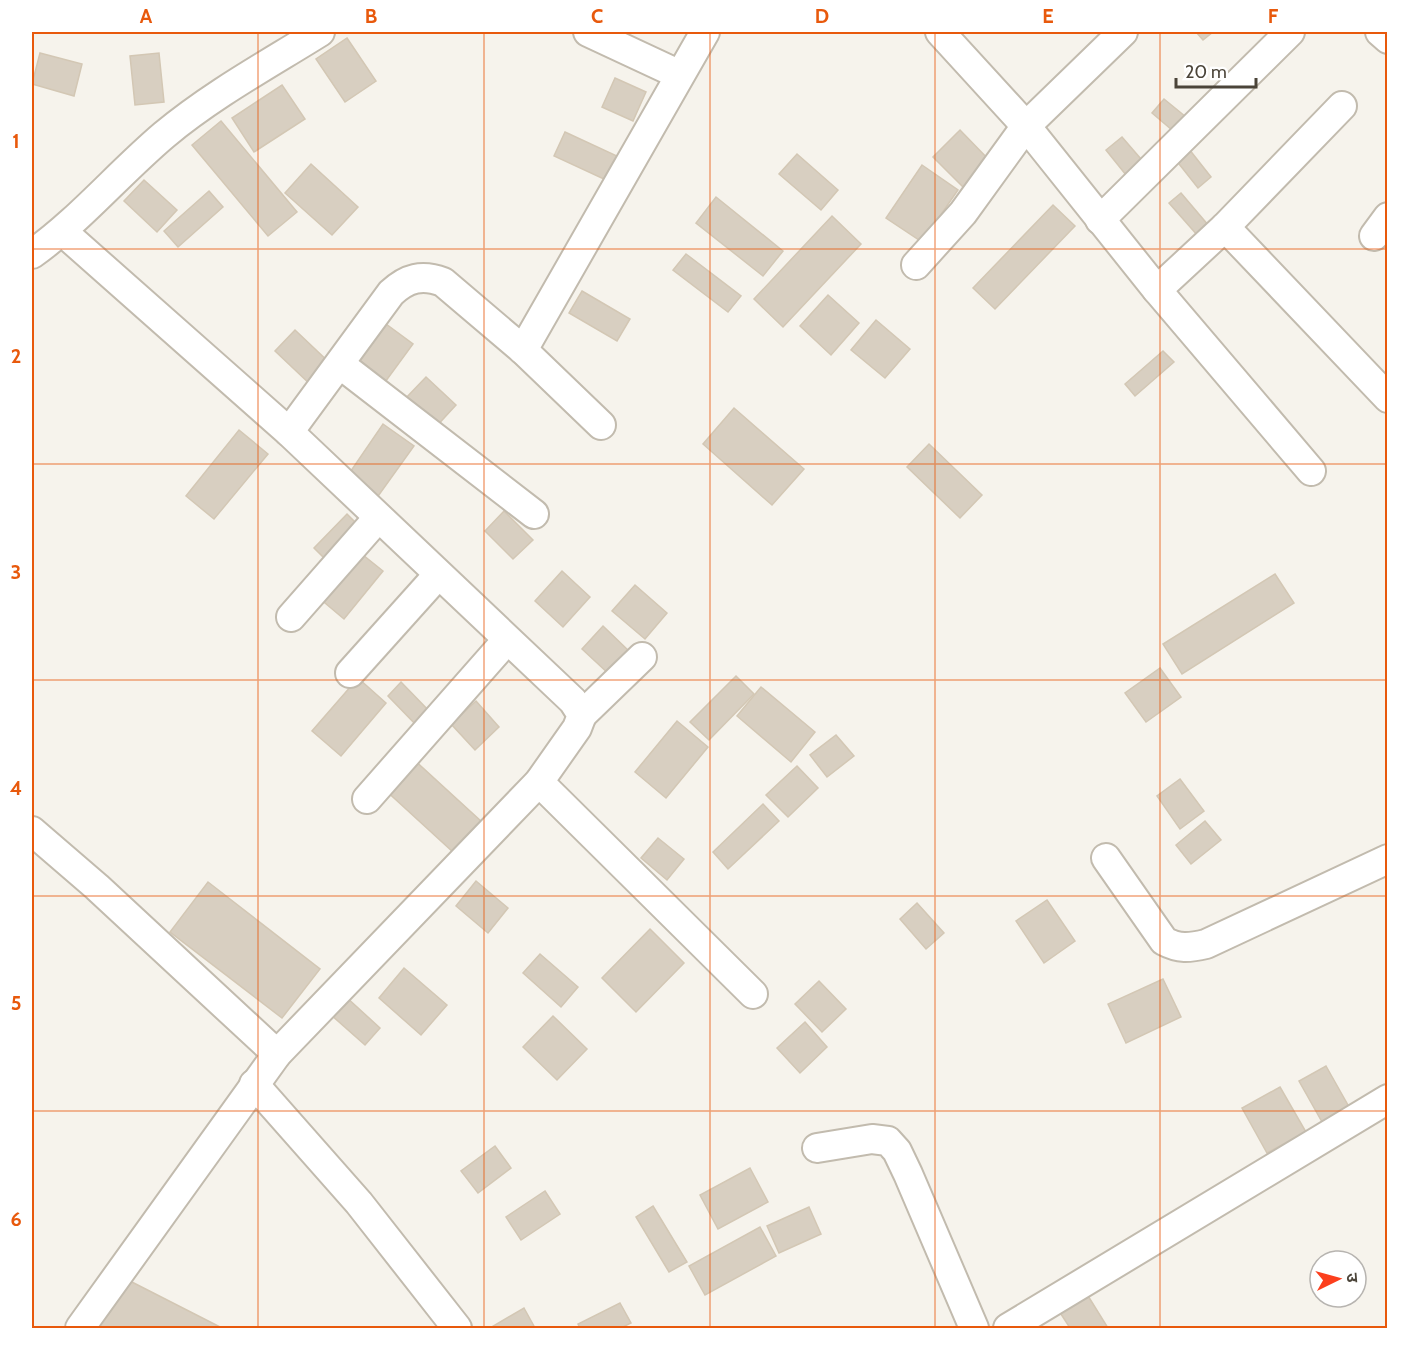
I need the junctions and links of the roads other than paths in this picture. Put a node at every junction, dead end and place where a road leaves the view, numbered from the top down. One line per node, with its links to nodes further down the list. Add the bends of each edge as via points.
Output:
1 (320, 32): 14 (street, via 210,100 167,133 134,160)
2 (588, 32): 9 (street)
3 (705, 32): 9 (street)
4 (940, 32): 11 (street)
5 (1123, 32): 11 (street)
6 (1290, 32): 12 (street)
7 (1380, 32): 8 (street)
8 (1388, 39)
9 (678, 74): 18 (street)
10 (1342, 105): 13 (street)
11 (1026, 126): 12 (street); 16 (street, via 963,213)
12 (1100, 220): 17 (street)
13 (1226, 227): 17 (street); 20 (street)
14 (63, 232): 15 (street); 22 (street)
15 (32, 254)
16 (916, 265)
17 (1157, 290): 23 (street)
18 (523, 350): 19 (street, via 443,282 428,276 401,284 391,293); 21 (street)
19 (341, 365): 22 (street); 24 (street)
20 (1388, 398)
21 (601, 424)
22 (289, 432): 25 (street)
23 (1311, 471)
24 (534, 514)
25 (378, 518): 26 (street); 27 (street)
26 (438, 575): 28 (street); 30 (street)
27 (291, 617)
28 (507, 640): 31 (street, via 573,701); 33 (street)
29 (642, 657): 31 (street)
30 (350, 673)
31 (582, 715): 32 (street)
32 (539, 782): 37 (street); 38 (street)
33 (367, 799)
34 (32, 831): 38 (street)
35 (1106, 858): 36 (street, via 1164,941 1189,948 1206,944)
36 (1388, 859)
37 (753, 994)
38 (277, 1054): 39 (street)
39 (255, 1084): 42 (street); 43 (street, via 358,1203)
40 (1388, 1099): 45 (street)
41 (817, 1148): 44 (street, via 872,1139 888,1141 897,1151)
42 (80, 1329)
43 (457, 1329)
44 (974, 1329)
45 (1008, 1329)

